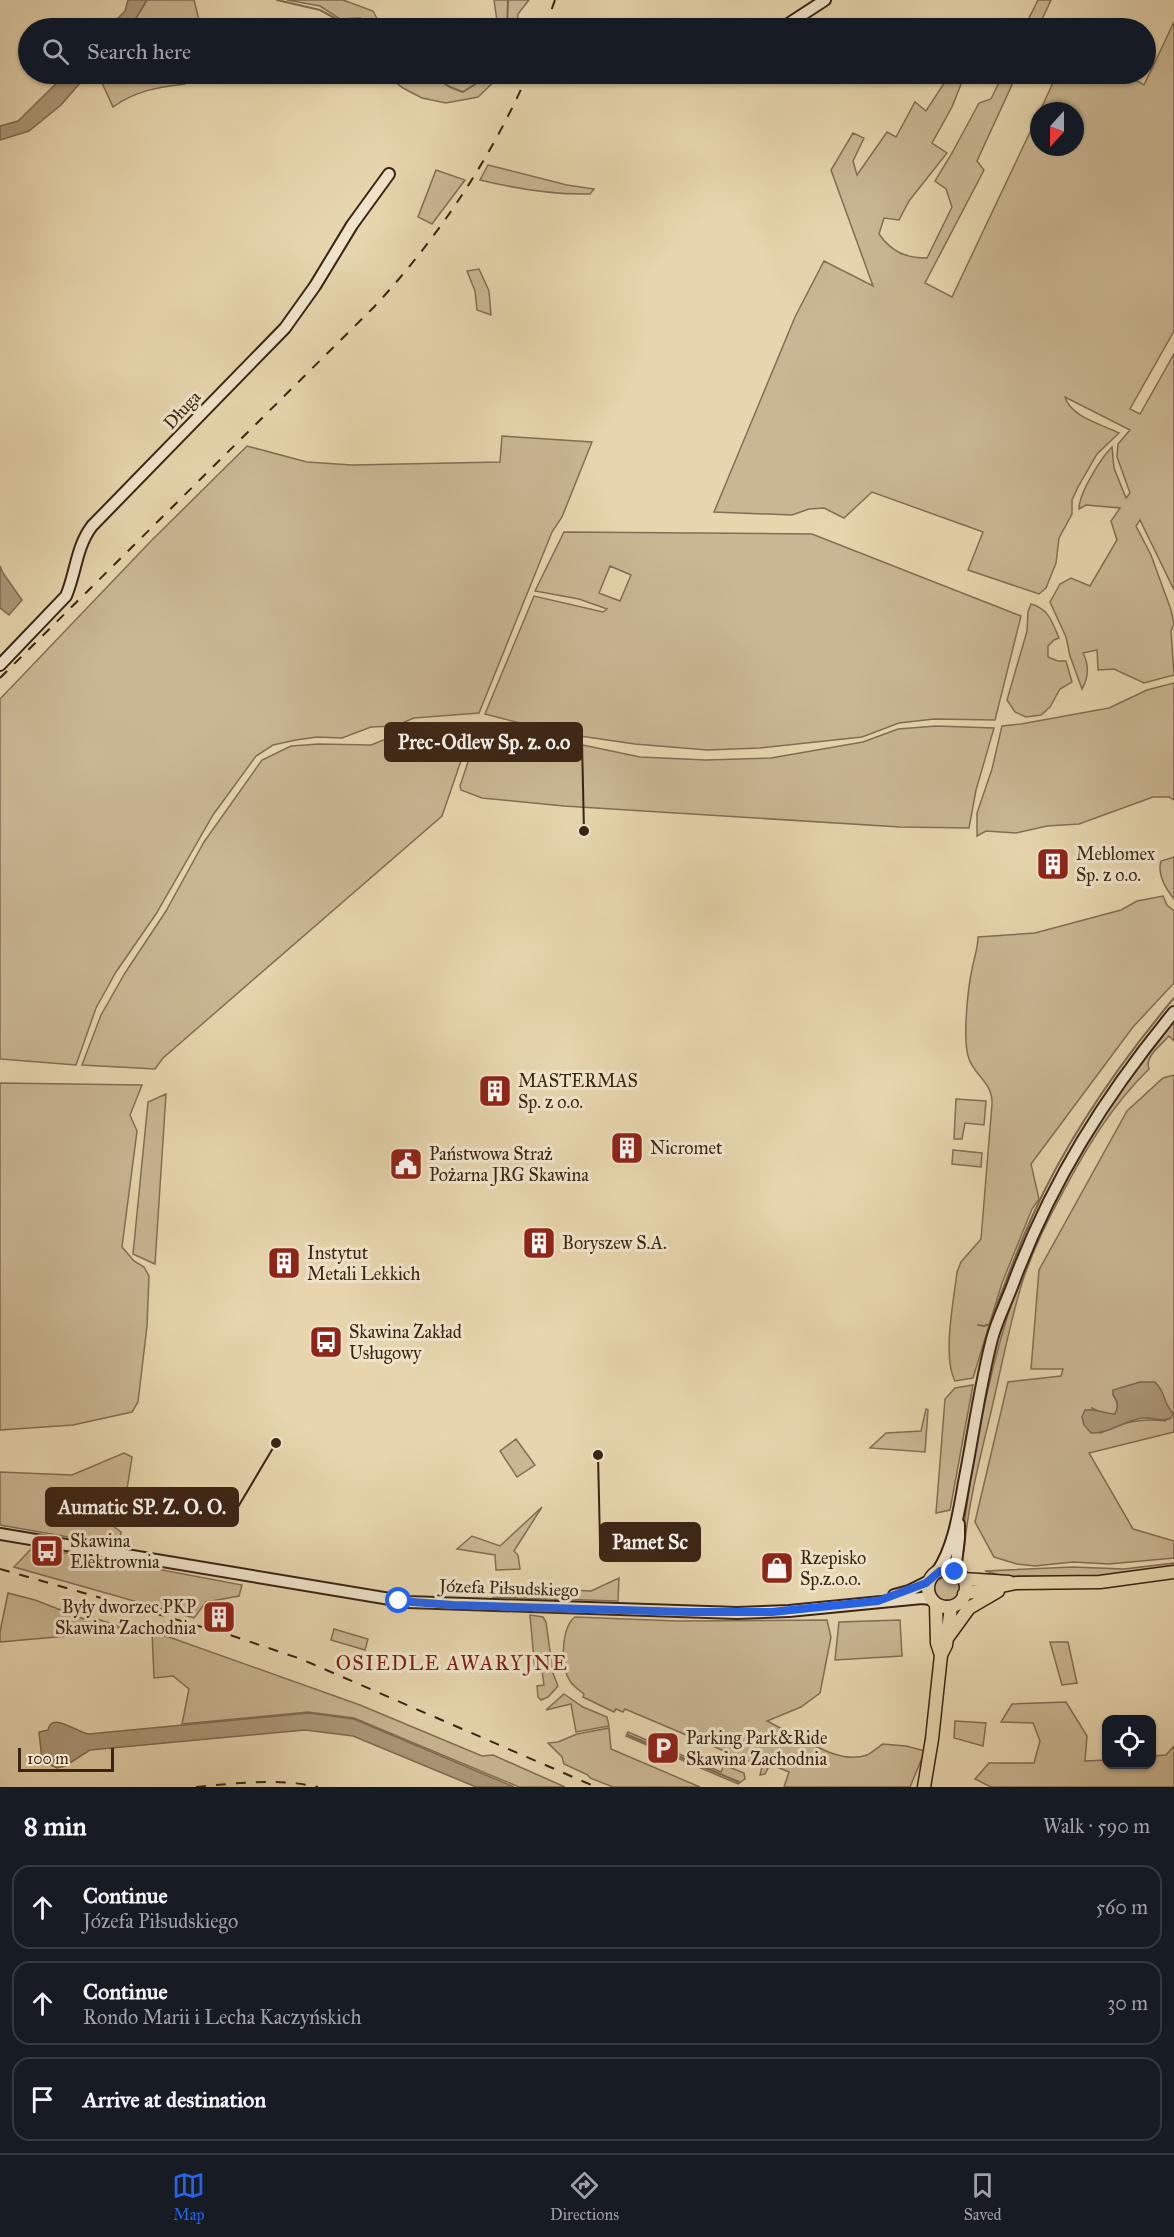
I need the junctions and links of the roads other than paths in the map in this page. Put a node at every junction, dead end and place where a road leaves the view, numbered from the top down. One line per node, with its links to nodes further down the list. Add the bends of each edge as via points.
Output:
1 (825, 0): 2 (main road)
2 (797, 18)
3 (389, 174): 4 (main road, Długa, via 292,320 92,526 80,548 66,596)
4 (0, 665)
5 (1174, 1012): 6 (main road, via 1127,1072 1076,1149 1033,1234 992,1337)
6 (959, 1513): 9 (main road); 10 (main road, via 947,1552)
7 (0, 1534): 13 (main road, Józefa Piłsudskiego, via 418,1603 737,1613)
8 (1174, 1572): 11 (main road, via 1100,1582)
9 (959, 1575): 10 (main road, via 944,1570); 11 (main road); 12 (main road)
10 (933, 1577): 13 (main road, Józefa Piłsudskiego, via 909,1591); 14 (main road, via 928,1592)
11 (1016, 1584): 12 (main road); 16 (main road, via 974,1604)
12 (964, 1594): 15 (main road)
13 (878, 1601): 14 (main road, Józefa Piłsudskiego)
14 (934, 1601): 15 (main road); 17 (main road)
15 (951, 1607): 16 (main road)
16 (946, 1639): 17 (main road)
17 (941, 1655): 18 (main road)
18 (924, 1787)

